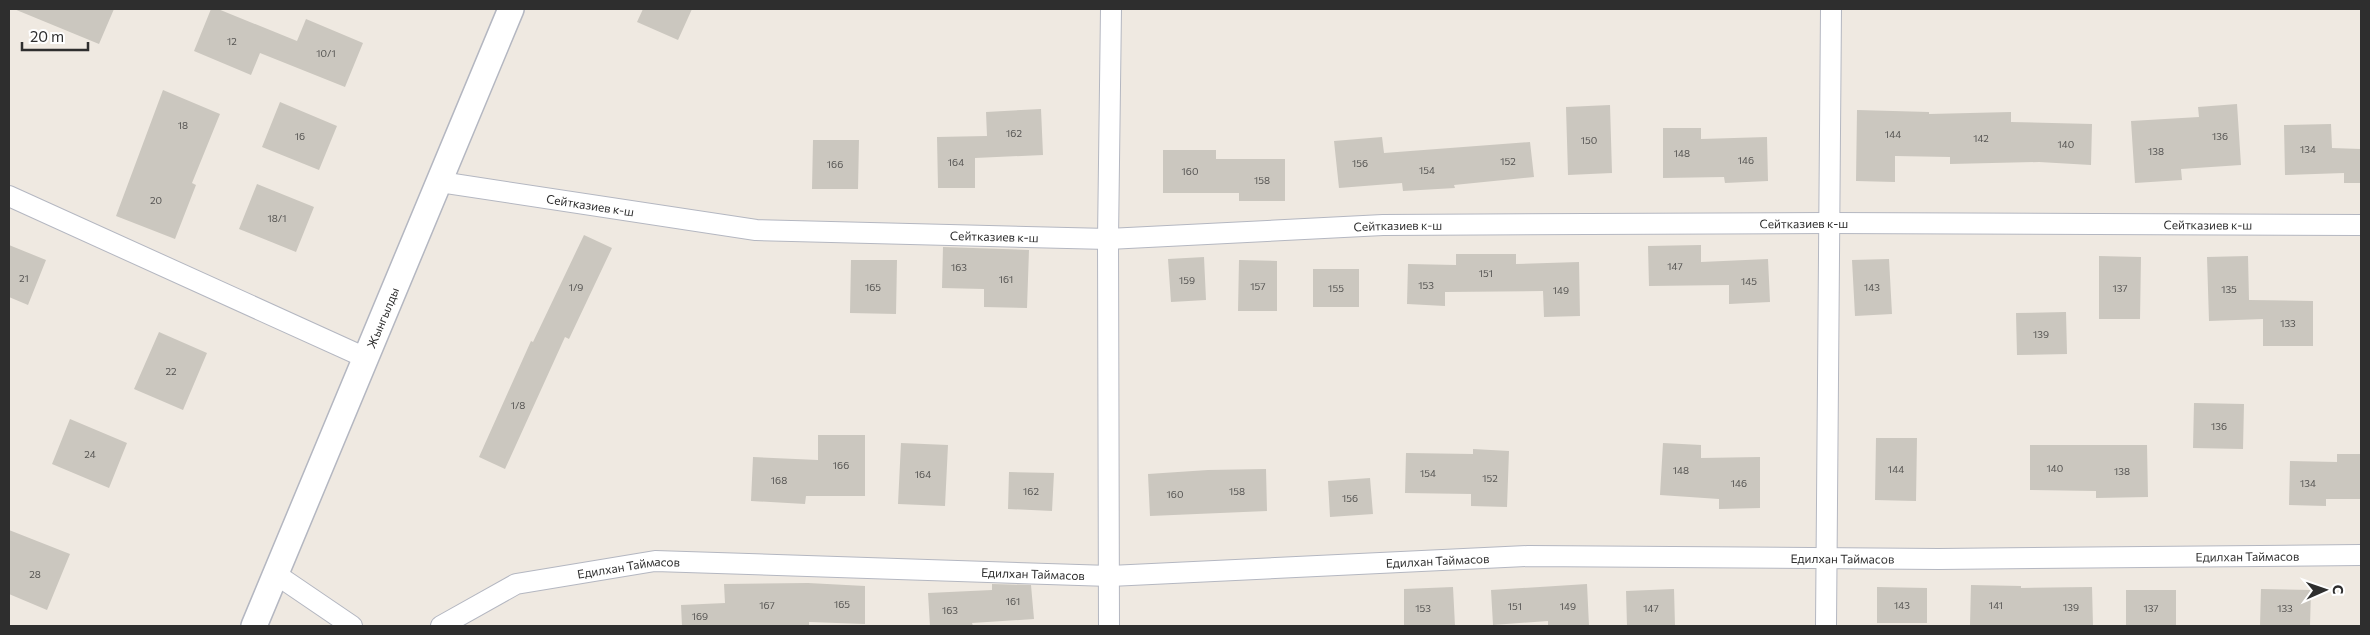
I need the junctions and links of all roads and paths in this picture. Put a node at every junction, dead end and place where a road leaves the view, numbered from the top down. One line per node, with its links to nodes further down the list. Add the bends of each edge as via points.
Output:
1 (512, 9): 4 (street, Жынгылды)
2 (1111, 9): 8 (street)
3 (1830, 9): 6 (street)
4 (440, 182): 8 (street, Сейтказиев к-ш, via 756,230); 9 (street, Жынгылды)
5 (9, 196): 9 (street)
6 (1828, 223): 7 (street, Сейтказиев к-ш); 8 (street, Сейтказиев к-ш, via 1383,225); 11 (street)
7 (2361, 225)
8 (1108, 239): 13 (street)
9 (366, 358): 12 (street, Жынгылды)
10 (2361, 555): 11 (street, Едилхан Таймасов)
11 (1827, 558): 13 (street, Едилхан Таймасов, via 1528,556); 18 (street)
12 (277, 575): 14 (street, Жынгылды); 15 (street)
13 (1110, 576): 16 (street, Едилхан Таймасов, via 655,560 516,584); 17 (street)
14 (254, 626)
15 (352, 626)
16 (441, 626)
17 (1109, 626)
18 (1826, 626)

